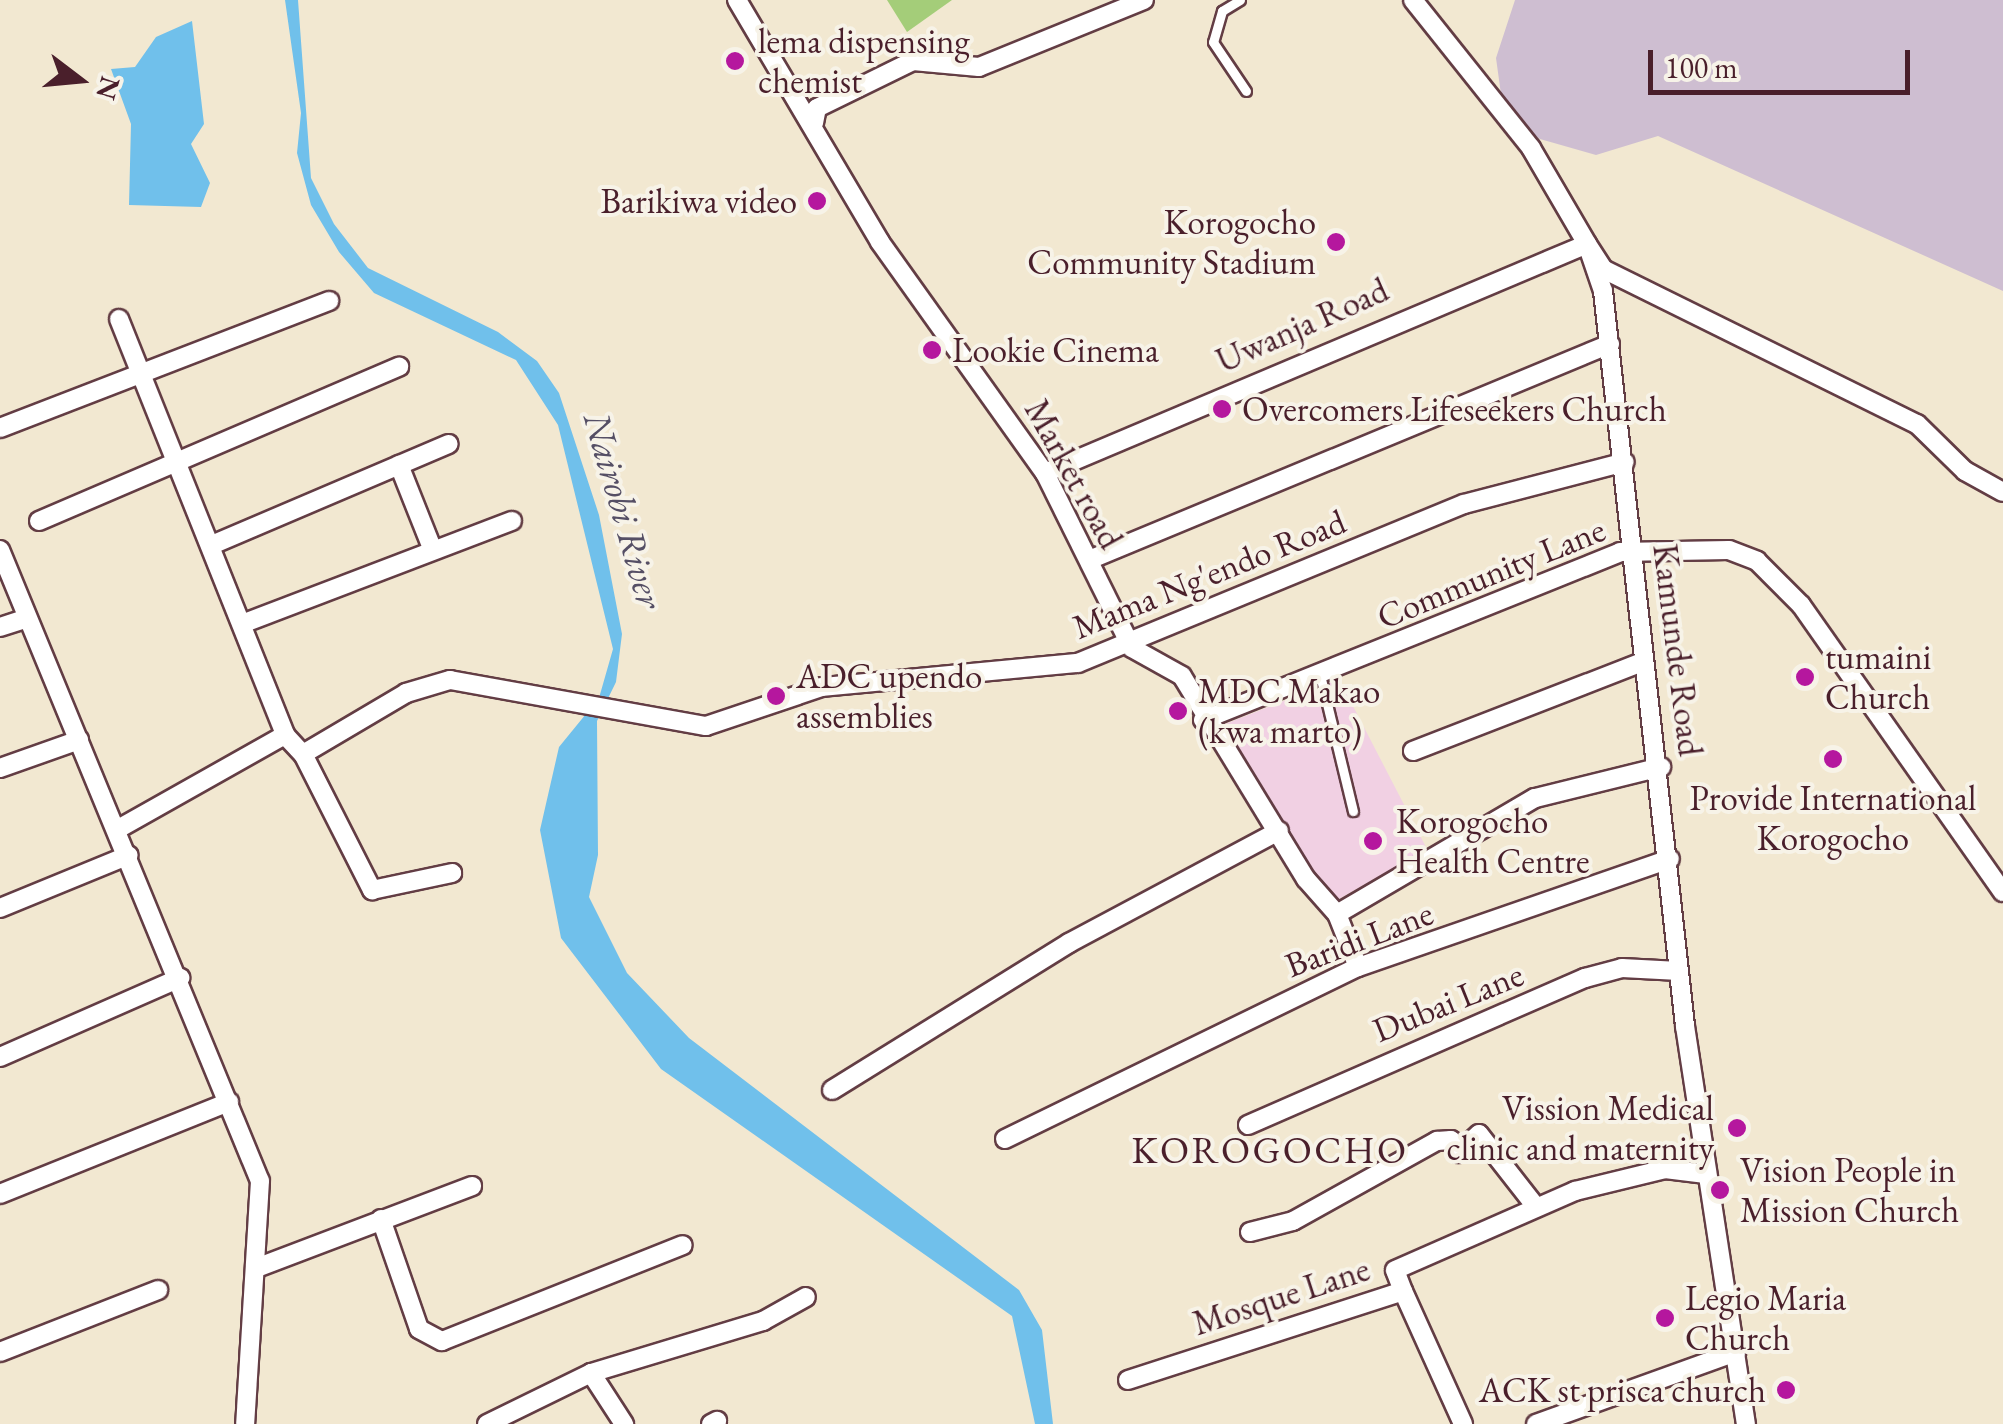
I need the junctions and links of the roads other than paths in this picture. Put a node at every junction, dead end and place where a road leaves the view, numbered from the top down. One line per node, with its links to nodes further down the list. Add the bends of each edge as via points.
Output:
1 (737, 0): 6 (street, Market road)
2 (1144, 0): 6 (street, via 980,66 913,61 817,108)
3 (1240, 0): 5 (lane, via 1222,12 1212,42)
4 (1414, 0): 7 (street, Kamunde Road, via 1485,80)
5 (1246, 91)
6 (814, 123): 18 (street, Market road, via 880,242)
7 (1587, 244): 10 (street, Kamunde Road); 18 (street, Uwanja Road); 19 (street, via 1603,270 1917,424 1965,471)
8 (329, 301): 12 (street)
9 (119, 318): 12 (street)
10 (1610, 344): 16 (street, Kamunde Road); 26 (street)
11 (399, 368): 15 (street)
12 (137, 378): 13 (street); 15 (street)
13 (0, 428)
14 (449, 444): 17 (street)
15 (175, 457): 20 (street); 22 (street)
16 (1625, 462): 25 (street, Kamunde Road); 30 (street, Mama Ng'endo Road, via 1464,504)
17 (399, 465): 22 (street); 23 (street)
18 (1045, 473): 26 (street, Market road)
19 (2003, 492)
20 (39, 521)
21 (512, 522): 23 (street)
22 (214, 544): 28 (street)
23 (432, 548): 28 (street)
24 (0, 550): 27 (street)
25 (1631, 550): 31 (street, Kamunde Road); 32 (street, Community Lane); 46 (street, Community Lane, via 1729,550 1776,578 1943,796)
26 (1089, 560): 30 (street, Market road)
27 (27, 618): 29 (street); 35 (street)
28 (242, 624): 34 (street)
29 (0, 628)
30 (1132, 648): 33 (street, via 1182,676); 37 (street, Mama Ng'endo Road, via 962,680 822,687 723,724 633,720 450,680 406,693)
31 (1643, 662): 36 (street, via 1548,691); 38 (street, Kamunde Road)
32 (1321, 678): 33 (street, Community Lane); 40 (lane)
33 (1203, 720): 42 (street)
34 (284, 735): 37 (street); 41 (street)
35 (79, 740): 39 (street); 41 (street)
36 (1413, 751)
37 (303, 754): 45 (street, via 372,890)
38 (1661, 767): 44 (street, Kamunde Road); 48 (street, via 1534,798)
39 (0, 768)
40 (1354, 811)
41 (118, 829): 43 (street)
42 (1279, 831): 48 (street); 53 (street, via 1069,943)
43 (129, 855): 47 (street); 51 (street)
44 (1670, 859): 49 (street, Baridi Lane); 50 (street, Kamunde Road)
45 (452, 873)
46 (2003, 892)
47 (0, 908)
48 (1338, 914): 49 (street)
49 (1358, 967): 56 (street, Baridi Lane)
50 (1679, 971): 55 (street, Dubai Lane, via 1622,968 1585,978); 57 (street, Kamunde Road)
51 (180, 978): 52 (street); 54 (street)
52 (0, 1057)
53 (832, 1090)
54 (229, 1102): 59 (street); 64 (street, via 260,1180)
55 (1248, 1126)
56 (1004, 1140)
57 (1706, 1174): 60 (street, Mosque Lane, via 1665,1169); 69 (street, Kamunde Road)
58 (472, 1186): 61 (street)
59 (0, 1194)
60 (1536, 1208): 62 (street, via 1479,1134 1468,1149 1437,1142 1293,1221); 66 (street, Mosque Lane, via 1395,1270)
61 (381, 1219): 63 (street, via 419,1329 442,1341); 64 (street)
62 (1250, 1232)
63 (683, 1245)
64 (258, 1267): 72 (street)
65 (158, 1290): 68 (street)
66 (1403, 1291): 71 (street, Mosque Lane); 75 (street)
67 (806, 1296): 70 (street, via 763,1321)
68 (0, 1352)
69 (1736, 1352): 76 (street); 77 (street, Kamunde Road)
70 (591, 1373): 73 (street); 74 (street)
71 (1128, 1380)
72 (245, 1424)
73 (487, 1424)
74 (624, 1424)
75 (1463, 1424)
76 (1536, 1424)
77 (1746, 1424)

